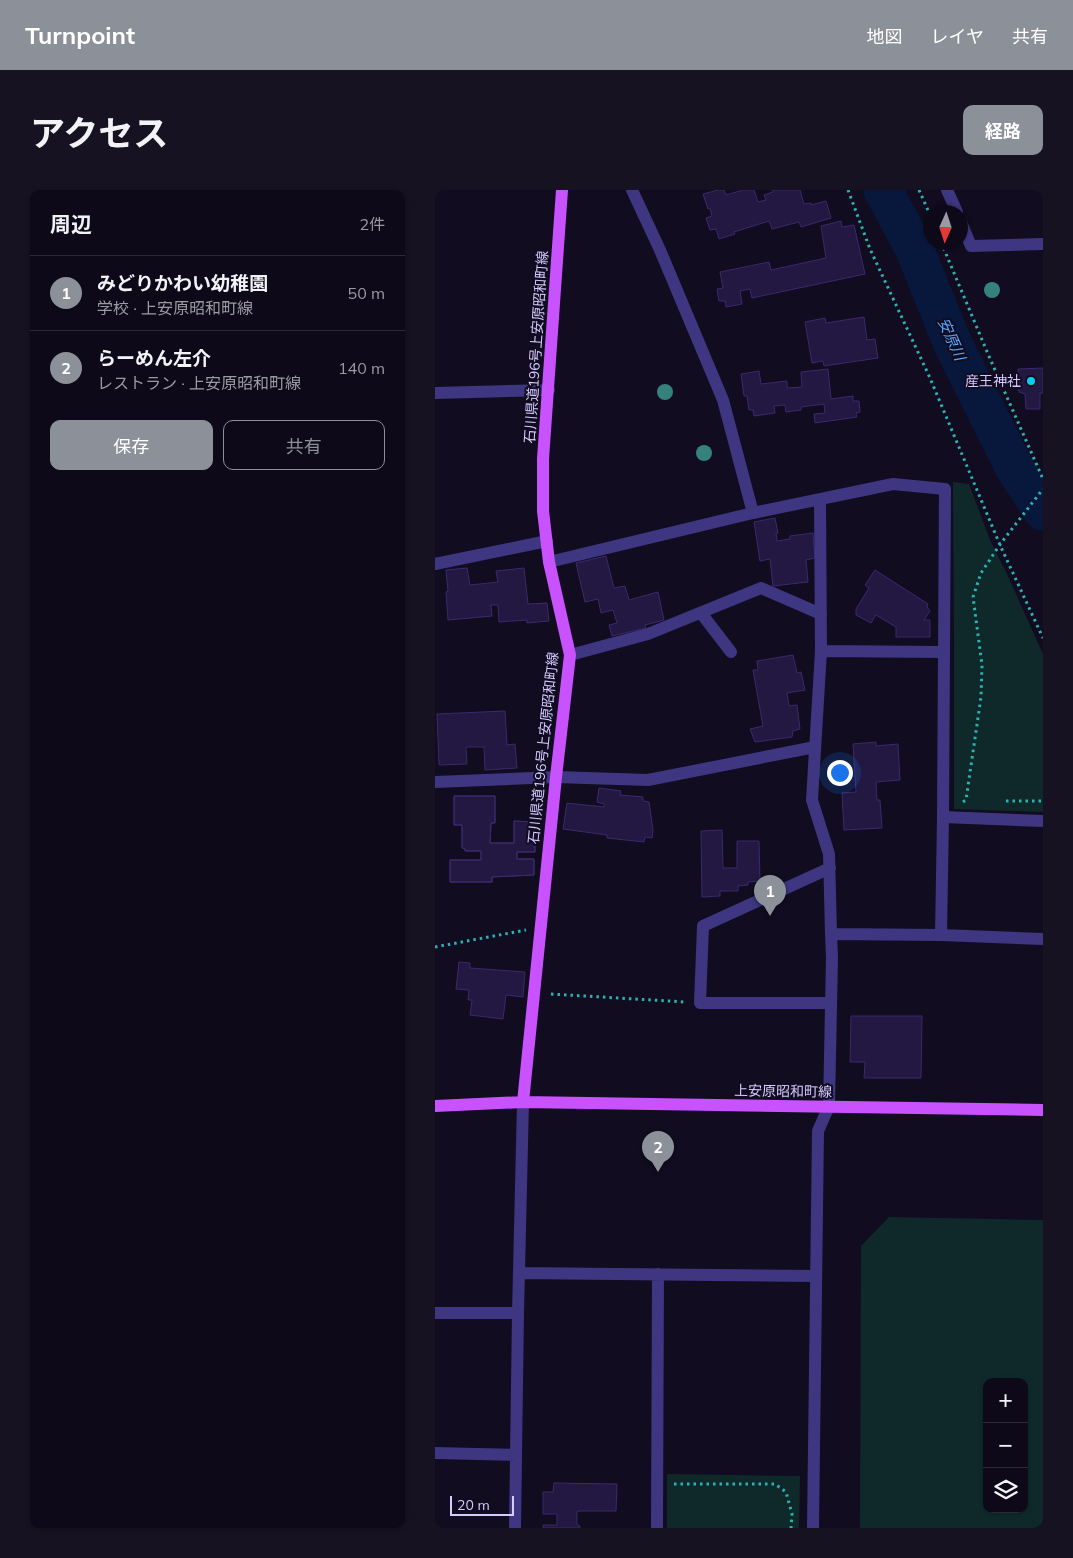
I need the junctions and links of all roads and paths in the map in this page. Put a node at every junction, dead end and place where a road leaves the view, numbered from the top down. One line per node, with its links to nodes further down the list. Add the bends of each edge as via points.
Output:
1 (562, 190): 11 (main road, 石川県道196号上安原昭和町線)
2 (633, 190): 16 (street, via 723,400)
3 (848, 190): 18 (path)
4 (919, 190): 6 (path)
5 (947, 190): 7 (street)
6 (926, 205)
7 (954, 205)
8 (968, 239): 9 (street, via 971,246)
9 (1043, 244)
10 (944, 250): 13 (path)
11 (549, 390): 12 (street); 17 (main road, 石川県道196号上安原昭和町線, via 543,459 543,511)
12 (435, 393)
13 (1043, 480)
14 (1043, 489): 18 (path)
15 (820, 500): 16 (street); 22 (street); 26 (street, via 893,484 945,489)
16 (753, 514): 19 (street)
17 (547, 541): 19 (main road, 石川県道196号上安原昭和町線); 20 (street)
18 (1001, 544): 23 (path); 31 (path, via 981,573 973,597 982,665 981,696 966,800)
19 (549, 562): 27 (main road, 石川県道196号上安原昭和町線)
20 (435, 564)
21 (701, 613): 22 (street, via 761,588); 25 (street); 27 (street, via 648,634)
22 (821, 614): 24 (street)
23 (1043, 638)
24 (821, 651): 26 (street); 28 (street)
25 (731, 652)
26 (943, 652): 31 (street)
27 (570, 655): 29 (main road, 石川県道196号上安原昭和町線)
28 (815, 747): 29 (street, via 647,780); 33 (street, via 812,800 829,854)
29 (556, 777): 30 (street); 34 (main road, 石川県道196号上安原昭和町線)
30 (435, 782)
31 (943, 817): 32 (street); 36 (street)
32 (1043, 821)
33 (830, 868): 35 (street); 40 (street, via 703,926)
34 (541, 927): 38 (path); 39 (main road, 石川県道196号上安原昭和町線)
35 (831, 934): 36 (street); 41 (street)
36 (941, 935): 37 (street)
37 (1043, 939)
38 (435, 947)
39 (534, 992): 40 (path); 42 (main road, 石川県道196号上安原昭和町線)
40 (700, 1003): 41 (street)
41 (831, 1004): 44 (street)
42 (523, 1102): 43 (main road); 44 (main road, 上安原昭和町線); 46 (street)
43 (435, 1106)
44 (829, 1106): 45 (main road, 上安原昭和町線); 48 (street, via 818,1131)
45 (1043, 1110)
46 (519, 1273): 47 (street); 50 (street)
47 (659, 1274): 48 (street); 53 (street)
48 (816, 1276): 57 (street)
49 (435, 1312): 50 (street)
50 (518, 1313): 52 (street)
51 (435, 1453): 52 (street)
52 (516, 1455): 54 (street)
53 (658, 1485): 55 (street); 56 (path, via 775,1484 786,1492 793,1514)
54 (515, 1528)
55 (657, 1528)
56 (791, 1528)
57 (813, 1528)

